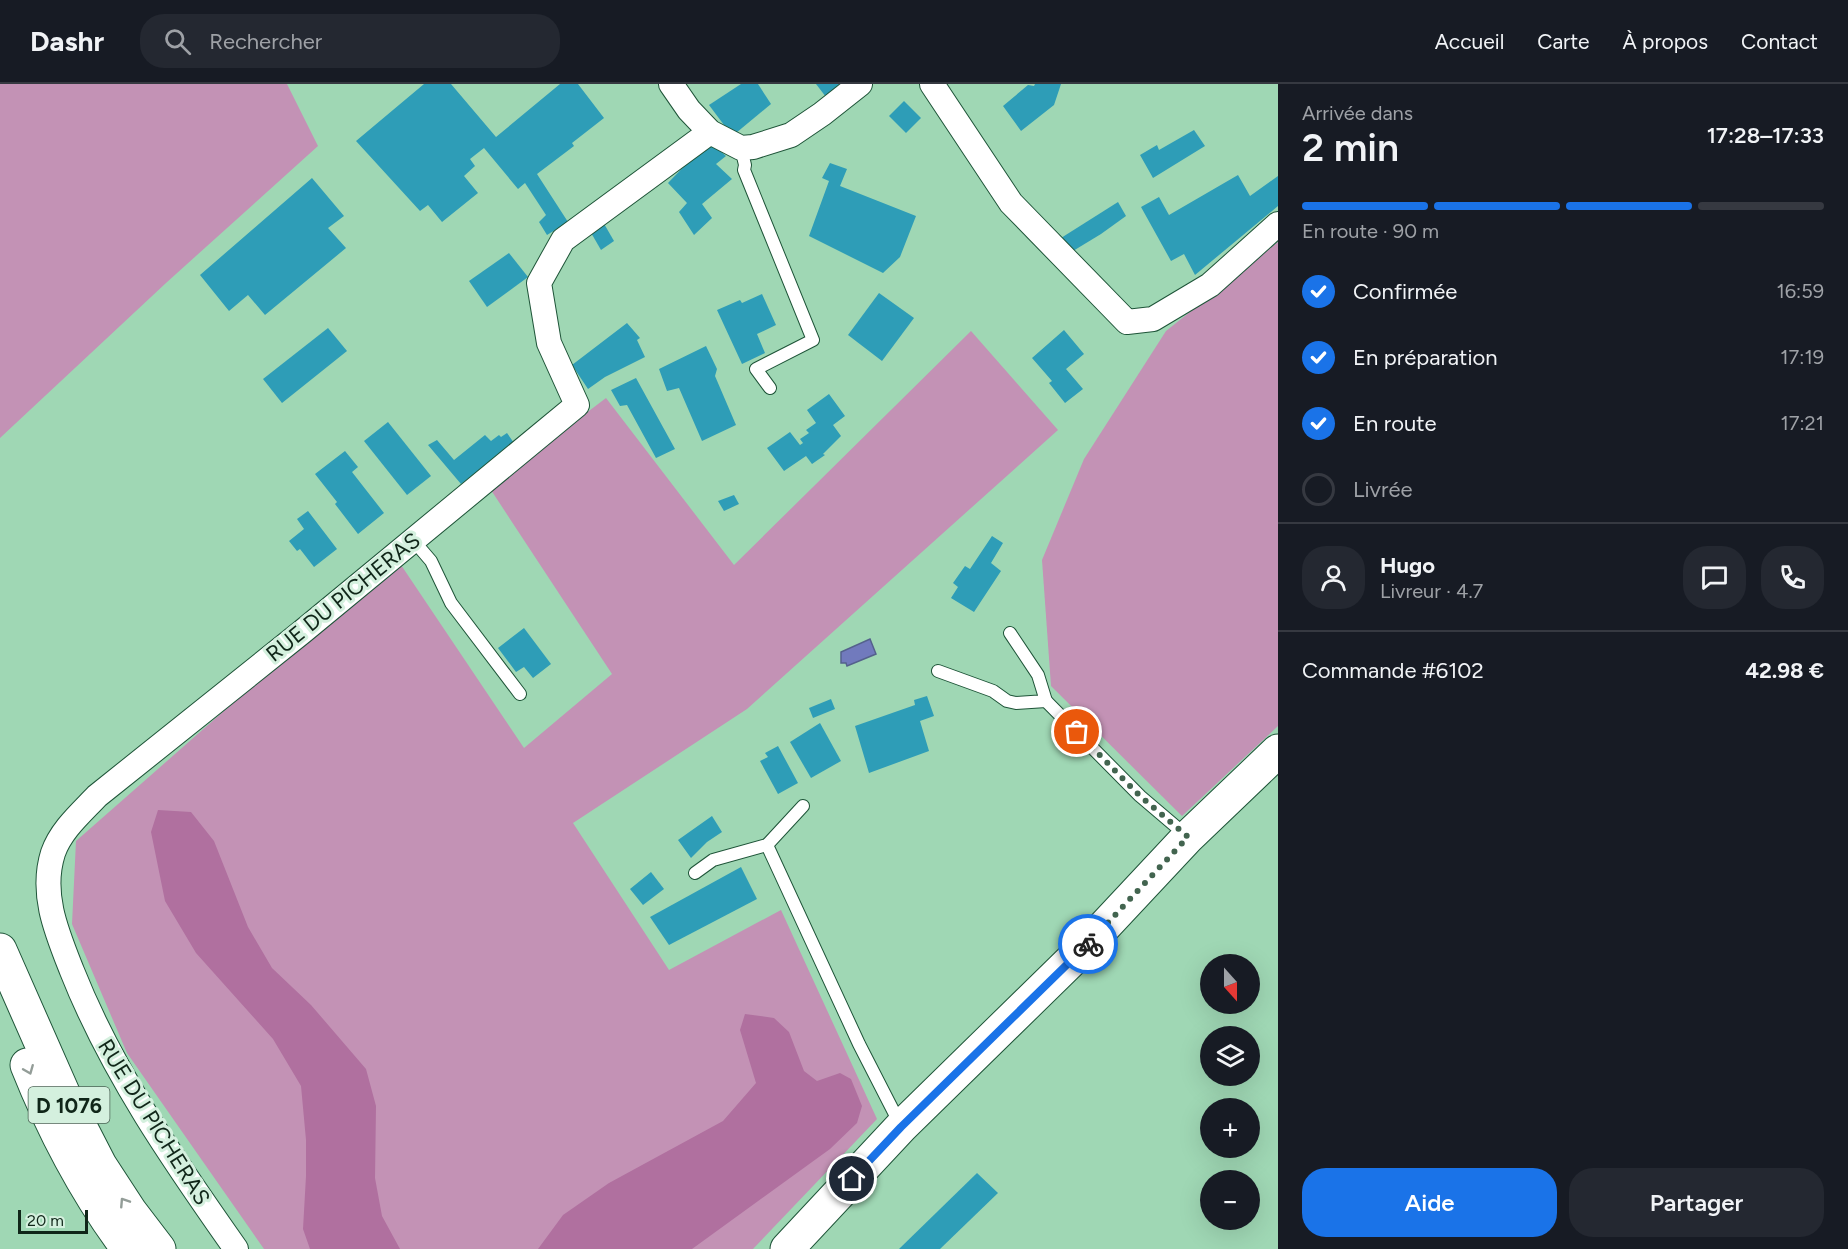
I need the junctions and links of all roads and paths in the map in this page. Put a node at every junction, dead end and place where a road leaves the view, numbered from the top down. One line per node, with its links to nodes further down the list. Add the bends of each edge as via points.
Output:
1 (671, 84): 4 (street)
2 (860, 84): 5 (street, via 791,135)
3 (932, 84): 6 (street, via 1011,203 1127,322 1153,319 1210,285)
4 (711, 132): 5 (street); 8 (street, RUE DU PICHERAS, via 563,240 539,283 549,343 577,405)
5 (741, 148): 7 (lane, via 744,170 813,340 756,369)
6 (1278, 224)
7 (770, 388)
8 (413, 540): 11 (lane, via 431,561 451,603); 23 (street, RUE DU PICHERAS, via 98,796 67,827 53,852 49,903 55,930 81,995 133,1097)
9 (1010, 633): 12 (lane, via 1038,675)
10 (938, 671): 12 (lane, via 993,691 1007,701)
11 (520, 694)
12 (1046, 701): 15 (lane, via 1140,796)
13 (1278, 751): 15 (main road)
14 (803, 806): 16 (lane)
15 (1188, 837): 20 (main road, via 1086,946)
16 (767, 845): 17 (lane, via 713,860); 20 (lane)
17 (695, 873)
18 (0, 950): 22 (main road, D 1076, one-way to 18, via 100,1165 64,1095)
19 (0, 996): 21 (main road, D 1076, one-way to 21, via 45,1109 84,1182)
20 (901, 1127): 24 (main road)
21 (128, 1249)
22 (159, 1249)
23 (236, 1249)
24 (787, 1249)

